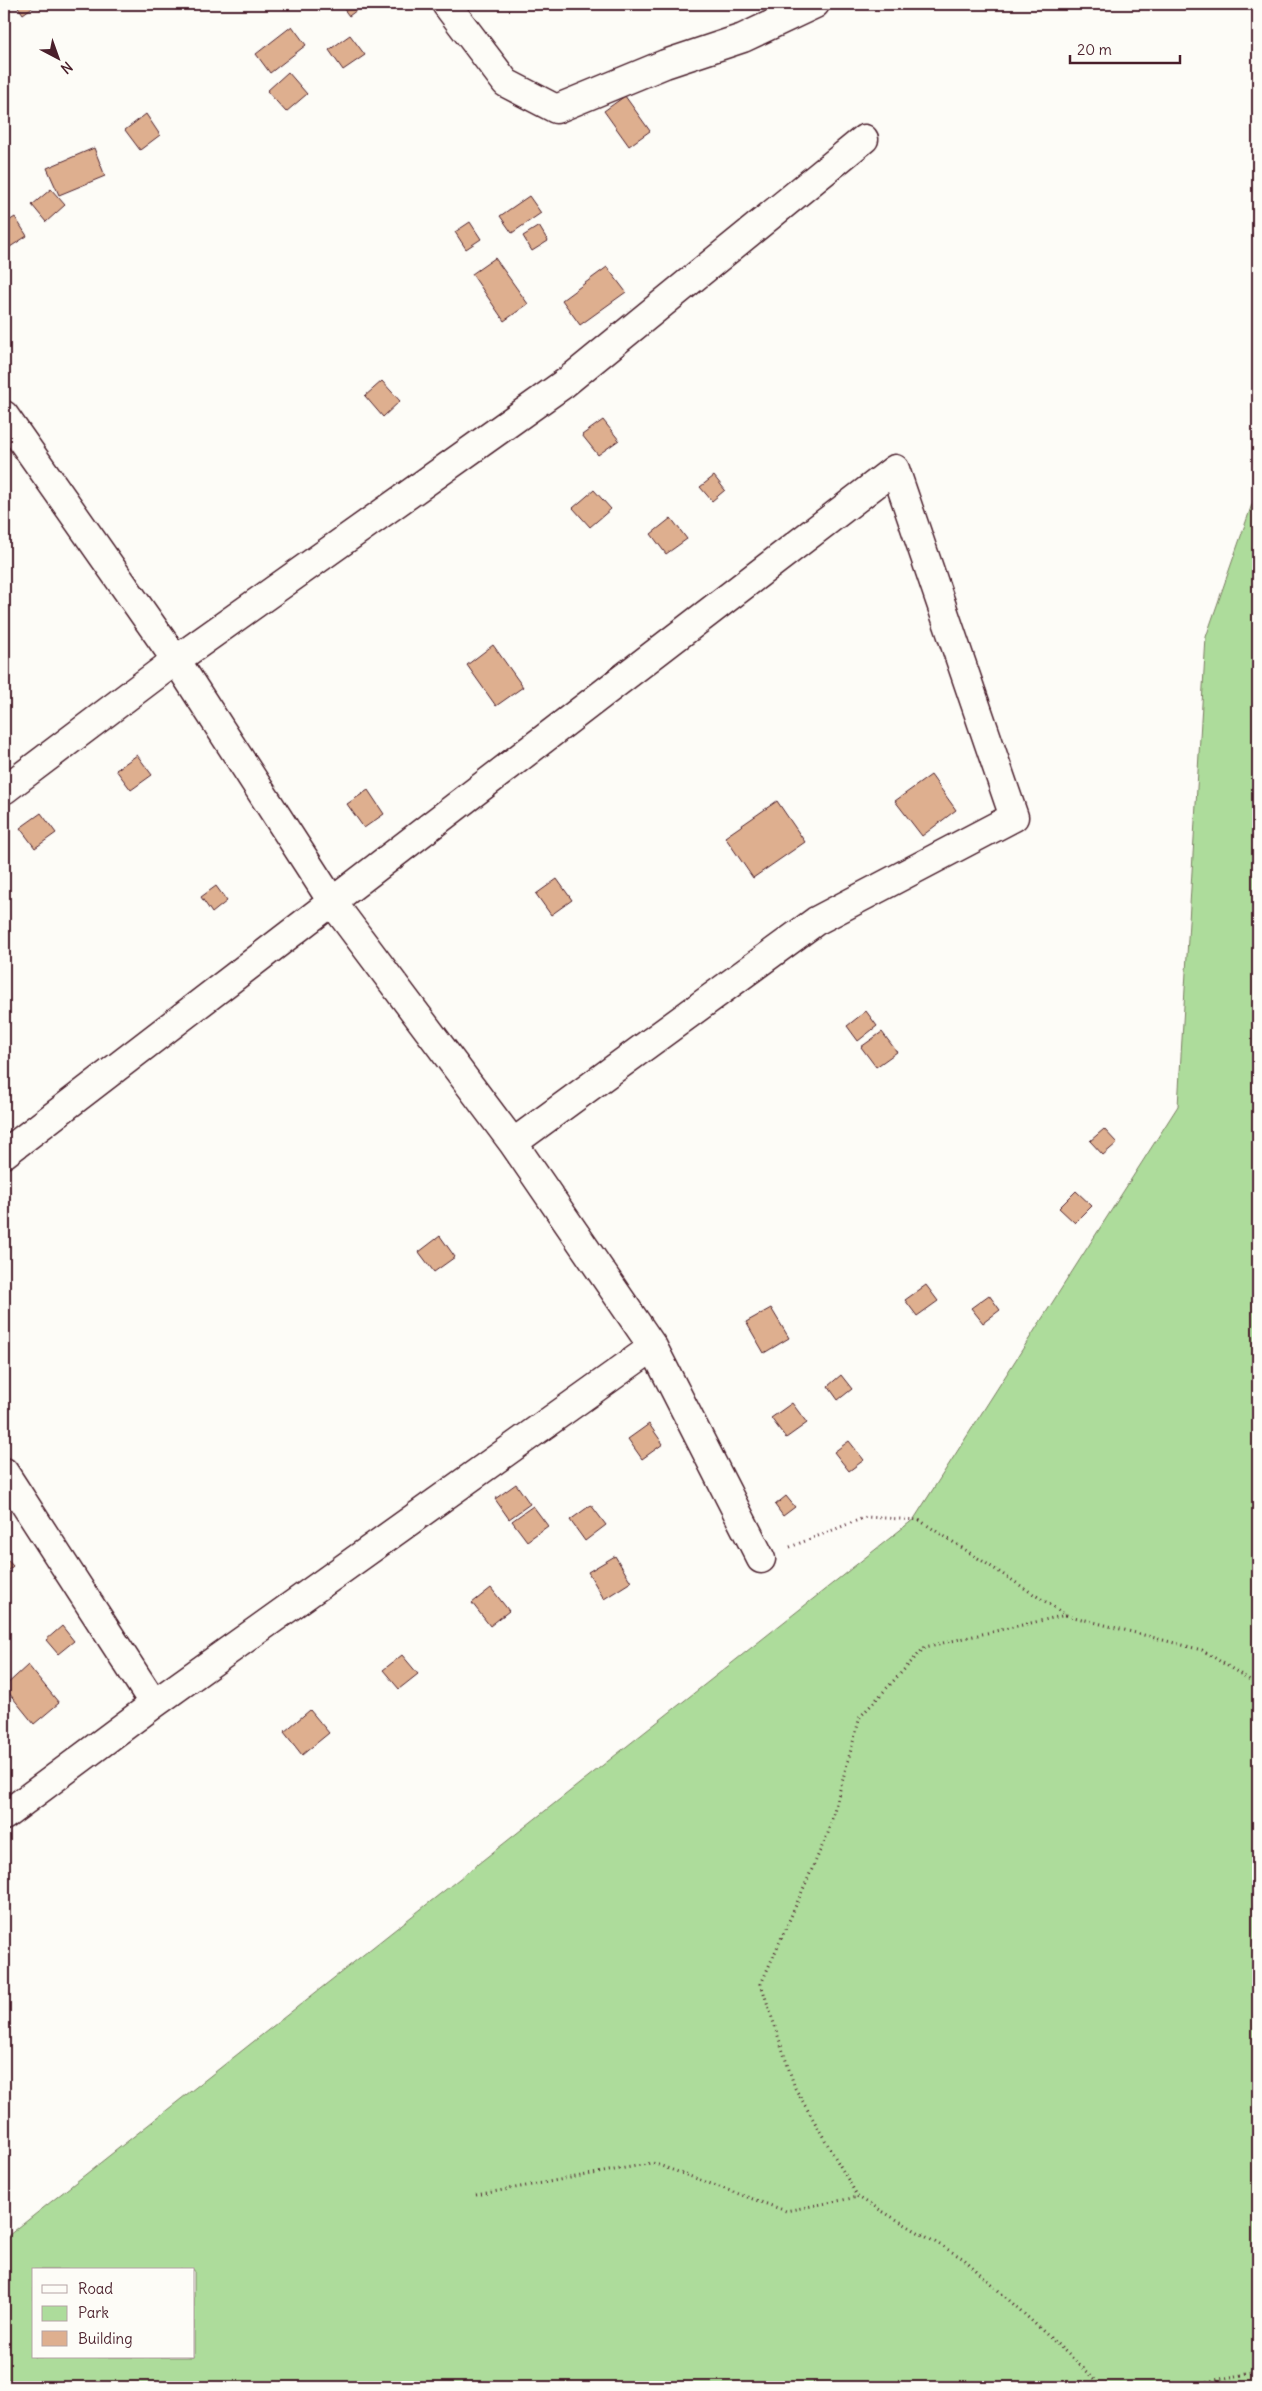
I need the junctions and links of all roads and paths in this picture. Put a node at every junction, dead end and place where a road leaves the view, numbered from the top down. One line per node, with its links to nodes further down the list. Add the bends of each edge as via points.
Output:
1 (446, 4): 2 (street, via 506,83 556,109 665,64 743,38)
2 (815, 4)
3 (864, 138): 5 (street, via 565,383)
4 (4, 415): 5 (street)
5 (176, 660): 6 (street); 7 (street)
6 (4, 790)
7 (333, 903): 8 (street); 8 (street, via 894,469 1014,817 816,921); 9 (street)
8 (513, 1143): 10 (street)
9 (4, 1154)
10 (653, 1347): 12 (street); 15 (street)
11 (6, 1480): 15 (street)
12 (761, 1559): 13 (path, via 866,1517 919,1520)
13 (1066, 1615): 14 (path, via 1202,1650); 18 (path, via 925,1647 860,1717 828,1832 761,1984 795,2088)
14 (1258, 1685)
15 (154, 1704): 16 (street)
16 (4, 1816)
17 (476, 2195): 18 (path, via 653,2163 786,2211)
18 (858, 2197): 20 (path, via 964,2259)
19 (1258, 2372): 21 (path)
20 (1104, 2387)
21 (1177, 2387)

